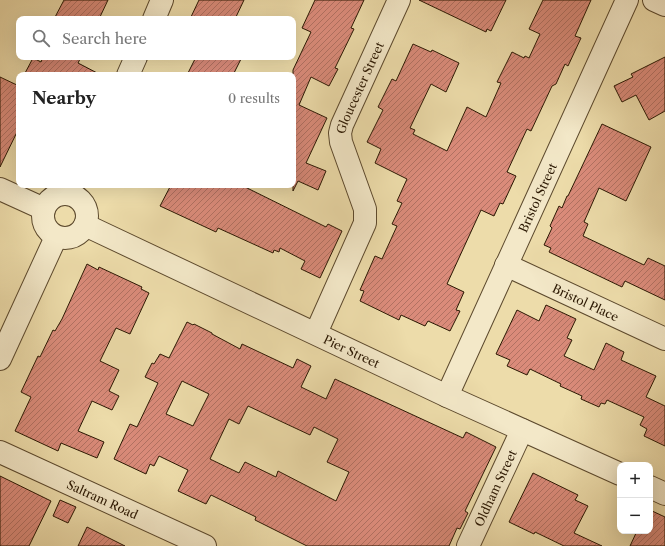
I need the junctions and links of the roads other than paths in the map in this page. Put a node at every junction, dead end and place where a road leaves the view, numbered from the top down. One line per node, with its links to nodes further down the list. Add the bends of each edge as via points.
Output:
1 (162, 0): 6 (street)
2 (399, 0): 15 (street, Gloucester Street, via 340,133 365,209 365,223)
3 (627, 0): 14 (street, Bristol Street)
4 (654, 0): 5 (street)
5 (665, 5)
6 (155, 16)
7 (135, 60): 8 (street)
8 (129, 72)
9 (0, 189): 11 (street)
10 (75, 190): 11 (street, via 52,198); 12 (street, via 84,205 87,218)
11 (44, 209): 13 (street, via 42,216 46,228)
12 (85, 225): 13 (street, via 70,238); 15 (street, Pier Street)
13 (56, 236): 17 (street)
14 (506, 265): 16 (street, Bristol Place); 18 (street, Bristol Street)
15 (316, 333): 18 (street, Pier Street)
16 (665, 339)
17 (0, 359)
18 (447, 396): 19 (street, Pier Street)
19 (522, 430): 21 (street, Pier Street); 25 (street, Oldham Street)
20 (0, 452): 24 (street, Saltram Road)
21 (617, 473)
22 (653, 488): 23 (street)
23 (665, 494)
24 (205, 546)
25 (468, 546)

